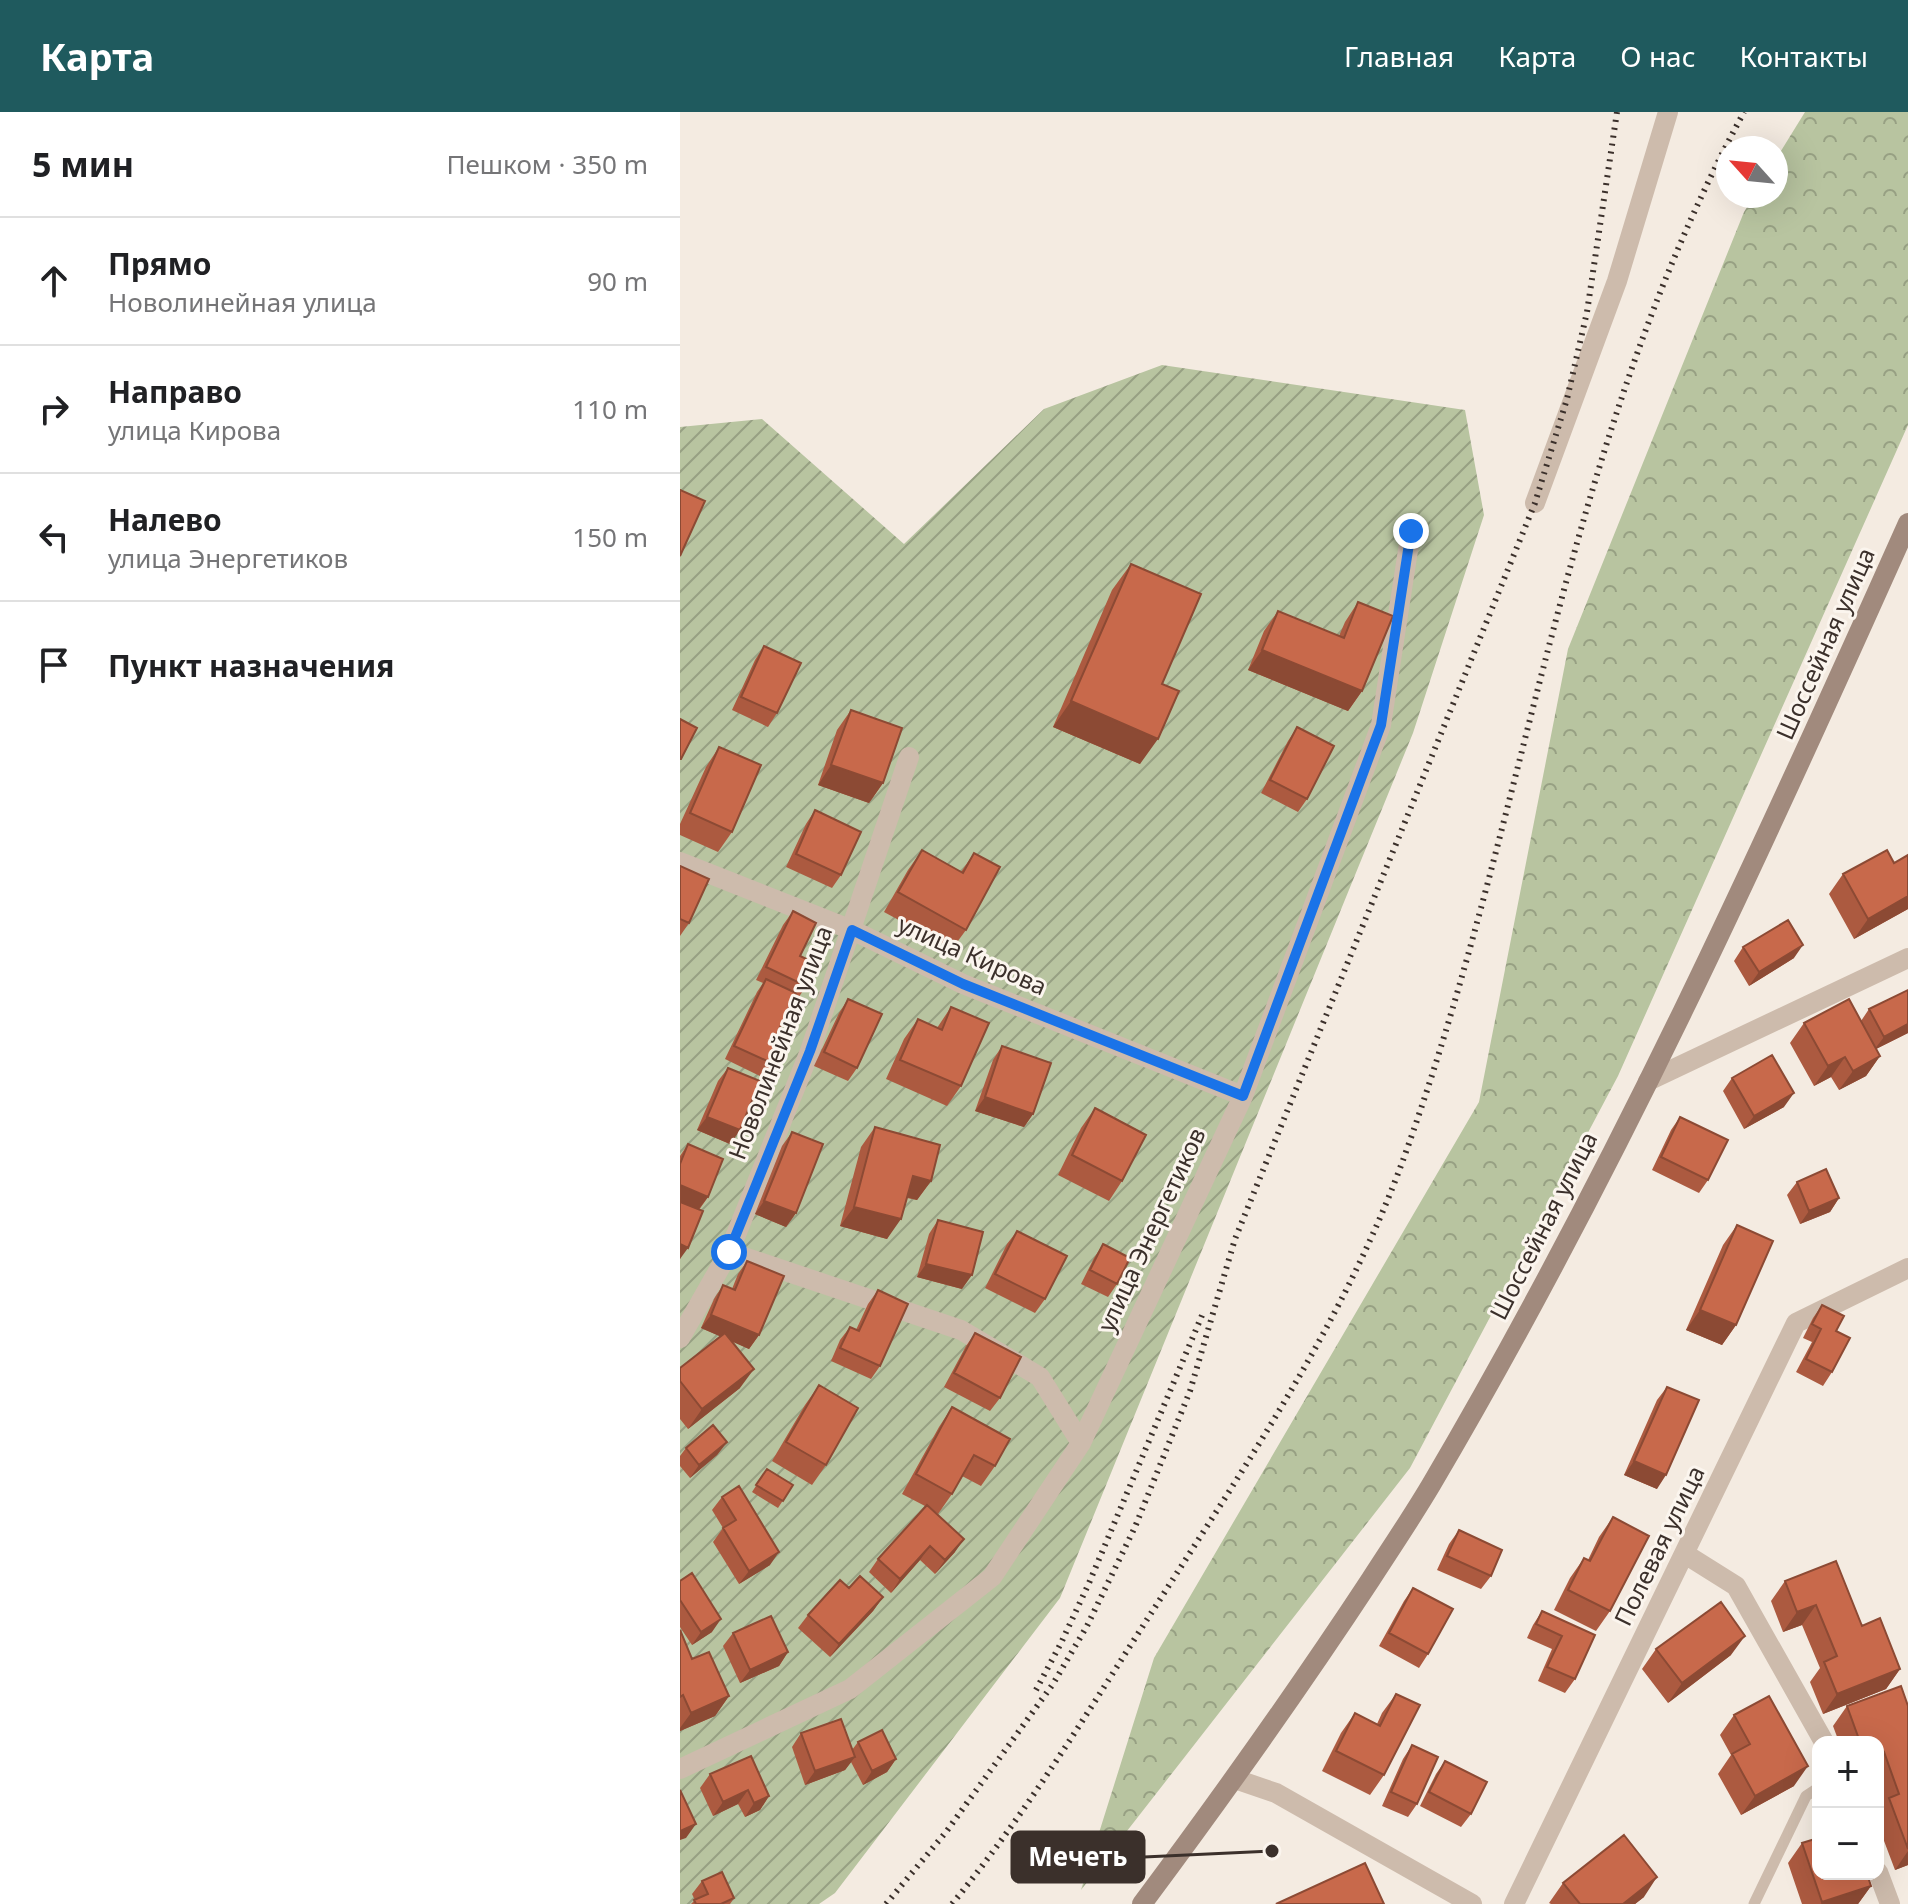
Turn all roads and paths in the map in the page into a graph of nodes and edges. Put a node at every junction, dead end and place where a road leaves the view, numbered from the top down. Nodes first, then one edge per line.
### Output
1 (1668, 112) edge
2 (1535, 503) dead end
3 (1908, 523) edge
4 (1411, 531) dead end
5 (909, 757) dead end
6 (680, 862) edge
7 (852, 930) junction
8 (1908, 958) edge
9 (1648, 1081) junction
10 (1243, 1096) junction
11 (729, 1252) junction
12 (1908, 1268) edge
13 (680, 1338) edge
14 (1081, 1443) junction
15 (1685, 1554) junction
16 (1821, 1736) edge
17 (680, 1769) edge
18 (1235, 1779) junction
19 (1812, 1792) edge
20 (1881, 1880) edge
21 (1142, 1904) edge
22 (1472, 1904) edge
23 (1514, 1904) edge
24 (1754, 1904) edge
25 (1890, 1904) edge

1 - 2 street
3 - 9 main road, Шоссейная улица
4 - 10 street, улица Энергетиков
5 - 7 street, Новолинейная улица
6 - 7 street, улица Кирова
7 - 10 street, улица Кирова
7 - 11 street, Новолинейная улица
8 - 9 street
9 - 18 main road, Шоссейная улица
10 - 14 street, улица Энергетиков
11 - 13 street, Новолинейная улица
11 - 14 street
12 - 15 street, Полевая улица
14 - 17 street, улица Энергетиков
15 - 16 street
15 - 23 street, Полевая улица
18 - 21 main road, Шоссейная улица
18 - 22 street
19 - 24 lane
20 - 25 street

